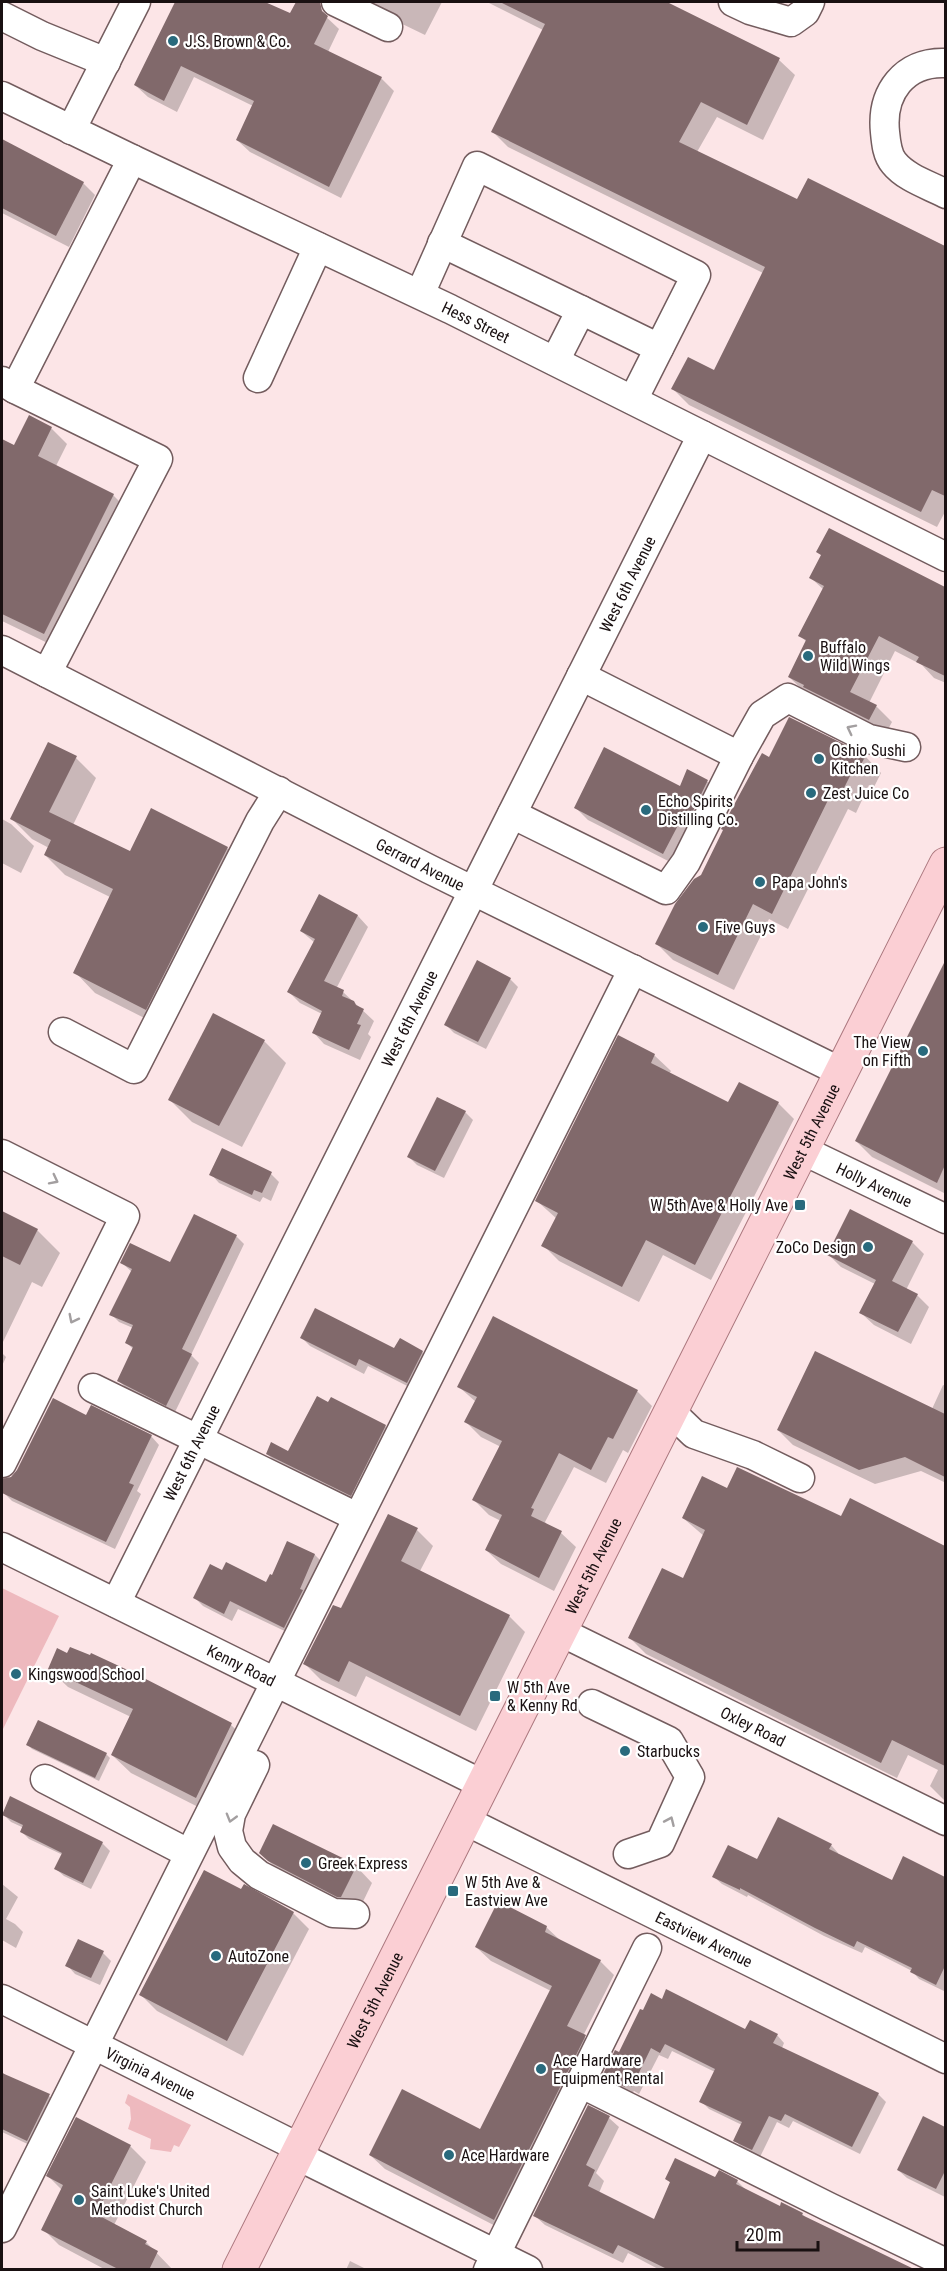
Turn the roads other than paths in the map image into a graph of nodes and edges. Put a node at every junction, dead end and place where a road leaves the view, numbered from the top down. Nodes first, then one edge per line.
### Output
1 (136, 2) edge
2 (336, 2) edge
3 (733, 2) edge
4 (810, 2) edge
5 (2, 16) edge
6 (388, 27) dead end
7 (106, 62) junction
8 (945, 63) edge
9 (2, 96) edge
10 (71, 130) junction
11 (132, 159) junction
12 (945, 194) edge
13 (442, 243) junction
14 (318, 246) junction
15 (420, 294) junction
16 (581, 310) junction
17 (659, 348) junction
18 (555, 361) junction
19 (258, 378) dead end
20 (8, 385) edge
21 (633, 400) junction
22 (702, 435) junction
23 (945, 557) edge
24 (2, 650) edge
25 (47, 673) junction
26 (581, 676) junction
27 (906, 747) dead end
28 (739, 756) junction
29 (279, 791) junction
30 (512, 814) junction
31 (945, 864) edge
32 (473, 891) junction
33 (633, 969) junction
34 (63, 1032) dead end
35 (841, 1072) junction
36 (802, 1150) junction
37 (2, 1154) edge
38 (945, 1219) edge
39 (93, 1388) dead end
40 (671, 1412) junction
41 (198, 1439) junction
42 (2, 1463) edge
43 (800, 1478) dead end
44 (357, 1517) junction
45 (2, 1547) edge
46 (116, 1603) junction
47 (561, 1632) junction
48 (274, 1682) junction
49 (592, 1704) dead end
50 (255, 1765) dead end
51 (45, 1779) dead end
52 (482, 1784) junction
53 (464, 1820) junction
54 (945, 1821) edge
55 (188, 1853) junction
56 (628, 1854) dead end
57 (355, 1914) dead end
58 (647, 1948) dead end
59 (2, 1999) edge
60 (92, 2044) junction
61 (945, 2059) edge
62 (580, 2083) junction
63 (298, 2152) junction
64 (2, 2228) edge
65 (492, 2262) edge
66 (945, 2263) edge
67 (239, 2270) edge
68 (528, 2270) edge

1 - 7 street
2 - 6 street
3 - 4 street
5 - 7 street
7 - 10 street
8 - 12 street
9 - 10 street, Hess Street
10 - 11 street, Hess Street
11 - 14 street, Hess Street
11 - 20 street
13 - 15 street
13 - 16 street
13 - 17 street
14 - 15 street, Hess Street
14 - 19 street
15 - 18 street, Hess Street
16 - 17 street
16 - 18 street
17 - 21 street
18 - 21 street, Hess Street
20 - 25 street
21 - 22 street, Hess Street
22 - 23 street, Hess Street
22 - 26 street, West 6th Avenue
24 - 25 street, Gerrard Avenue
25 - 29 street, Gerrard Avenue
26 - 28 street
26 - 30 street, West 6th Avenue
27 -> 28 street
28 - 30 street
29 - 32 street, Gerrard Avenue
29 - 34 street
30 - 32 street, West 6th Avenue
31 - 35 main road, West 5th Avenue
32 - 33 street, Gerrard Avenue
32 - 41 street, West 6th Avenue
33 - 35 street, Gerrard Avenue
33 - 44 street
35 - 36 main road, West 5th Avenue
36 - 38 street, Holly Avenue
36 - 40 main road, West 5th Avenue
37 -> 42 street
39 - 41 street
40 - 43 street
40 - 47 main road, West 5th Avenue
41 - 44 street
41 - 46 street, West 6th Avenue
44 - 48 street
45 - 46 street, Kenny Road
46 - 48 street, Kenny Road
47 - 52 main road, West 5th Avenue
47 - 54 street, Oxley Road
48 - 52 street, Kenny Road
48 - 55 street
56 -> 49 street
50 -> 57 street
51 - 55 street
52 - 53 main road, West 5th Avenue
53 - 61 street, Eastview Avenue
53 - 63 main road, West 5th Avenue
55 - 60 street
58 - 62 street
59 - 60 street, Virginia Avenue
60 - 63 street, Virginia Avenue
60 - 64 street
62 - 65 street
62 - 66 street
63 - 65 street, Virginia Avenue
63 - 67 main road, West 5th Avenue
65 - 68 street, Virginia Avenue

